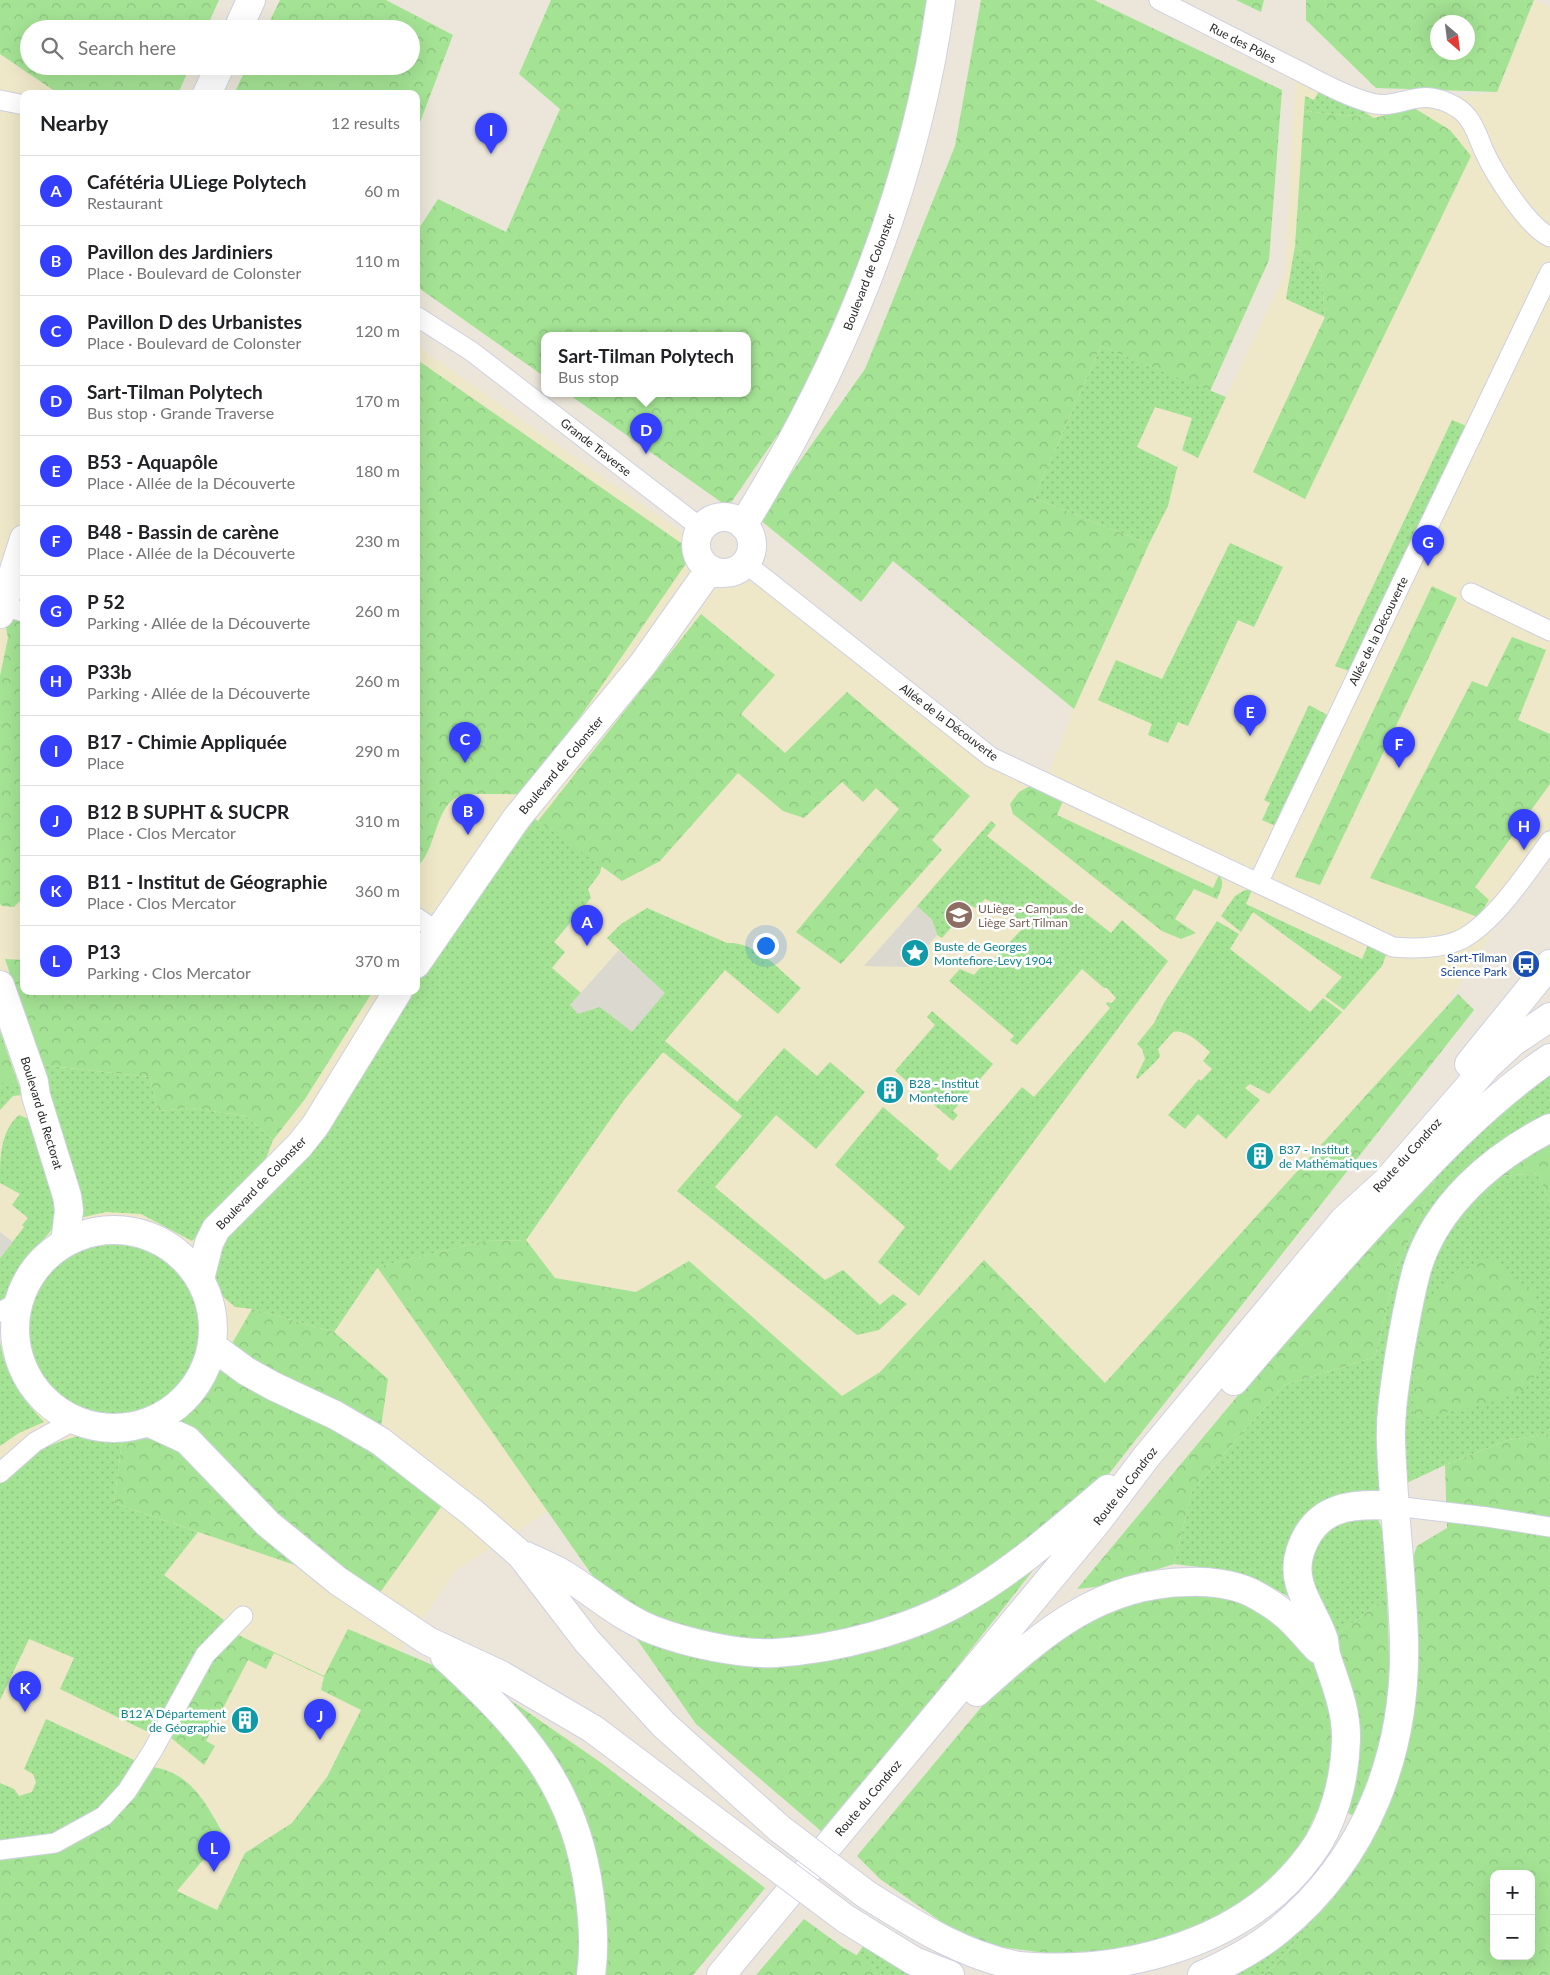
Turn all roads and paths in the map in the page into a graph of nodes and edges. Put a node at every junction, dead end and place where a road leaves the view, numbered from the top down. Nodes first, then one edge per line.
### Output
1 (251, 0) edge
2 (941, 0) edge
3 (1159, 0) edge
4 (242, 20) edge
5 (216, 75) edge
6 (209, 90) edge
7 (0, 100) edge
8 (20, 104) edge
9 (1550, 237) edge
10 (1550, 272) edge
11 (420, 319) edge
12 (743, 525) junction
13 (701, 528) junction
14 (20, 558) edge
15 (745, 563) junction
16 (710, 569) junction
17 (1471, 593) dead end
18 (9, 611) edge
19 (1550, 631) edge
20 (1550, 841) edge
21 (1258, 883) junction
22 (427, 924) edge
23 (420, 949) edge
24 (1550, 964) edge
25 (0, 985) edge
26 (396, 995) edge
27 (1550, 1017) edge
28 (1550, 1058) edge
29 (1550, 1128) edge
30 (1344, 1220) junction
31 (65, 1243) junction
32 (200, 1279) junction
33 (9, 1307) edge
34 (212, 1346) junction
35 (75, 1420) junction
36 (148, 1422) junction
37 (1147, 1456) junction
38 (0, 1473) edge
39 (1395, 1506) junction
40 (1550, 1527) edge
41 (521, 1554) junction
42 (242, 1616) dead end
43 (428, 1640) junction
44 (1327, 1657) junction
45 (977, 1692) junction
46 (0, 1850) edge
47 (591, 1975) edge
48 (721, 1975) edge
49 (742, 1975) edge
50 (950, 1975) edge
51 (1202, 1975) edge

1 - 4 main road
2 - 12 main road, Boulevard de Colonster
3 - 9 street, Rue des Pôles
5 - 6 main road
7 - 8 street
10 - 21 street, Allée de la Découverte
11 - 13 street, Grande Traverse
12 - 13 main road
12 - 15 main road
13 - 16 main road
14 - 18 main road
15 - 16 main road
15 - 21 street, Allée de la Découverte
16 - 22 main road, Boulevard de Colonster
17 - 19 street
20 - 21 street, Allée de la Découverte
22 - 23 main road, Boulevard de Colonster
24 - 30 main road
25 - 31 main road, Boulevard du Rectorat
26 - 32 main road, Boulevard de Colonster
27 - 30 main road, Route du Condroz
28 - 45 main road, Route du Condroz
29 - 39 main road
30 - 37 main road, Route du Condroz
31 - 32 main road
31 - 33 main road
32 - 34 main road
33 - 35 main road
34 - 36 main road
34 - 41 main road
35 - 36 main road
35 - 38 street
36 - 43 main road
37 - 41 main road
37 - 48 main road, Route du Condroz
39 - 40 street
39 - 44 main road
39 - 51 main road
41 - 44 main road, bridge
42 - 46 street
43 - 47 main road
43 - 50 main road, bridge
44 - 45 main road
45 - 49 main road, Route du Condroz

